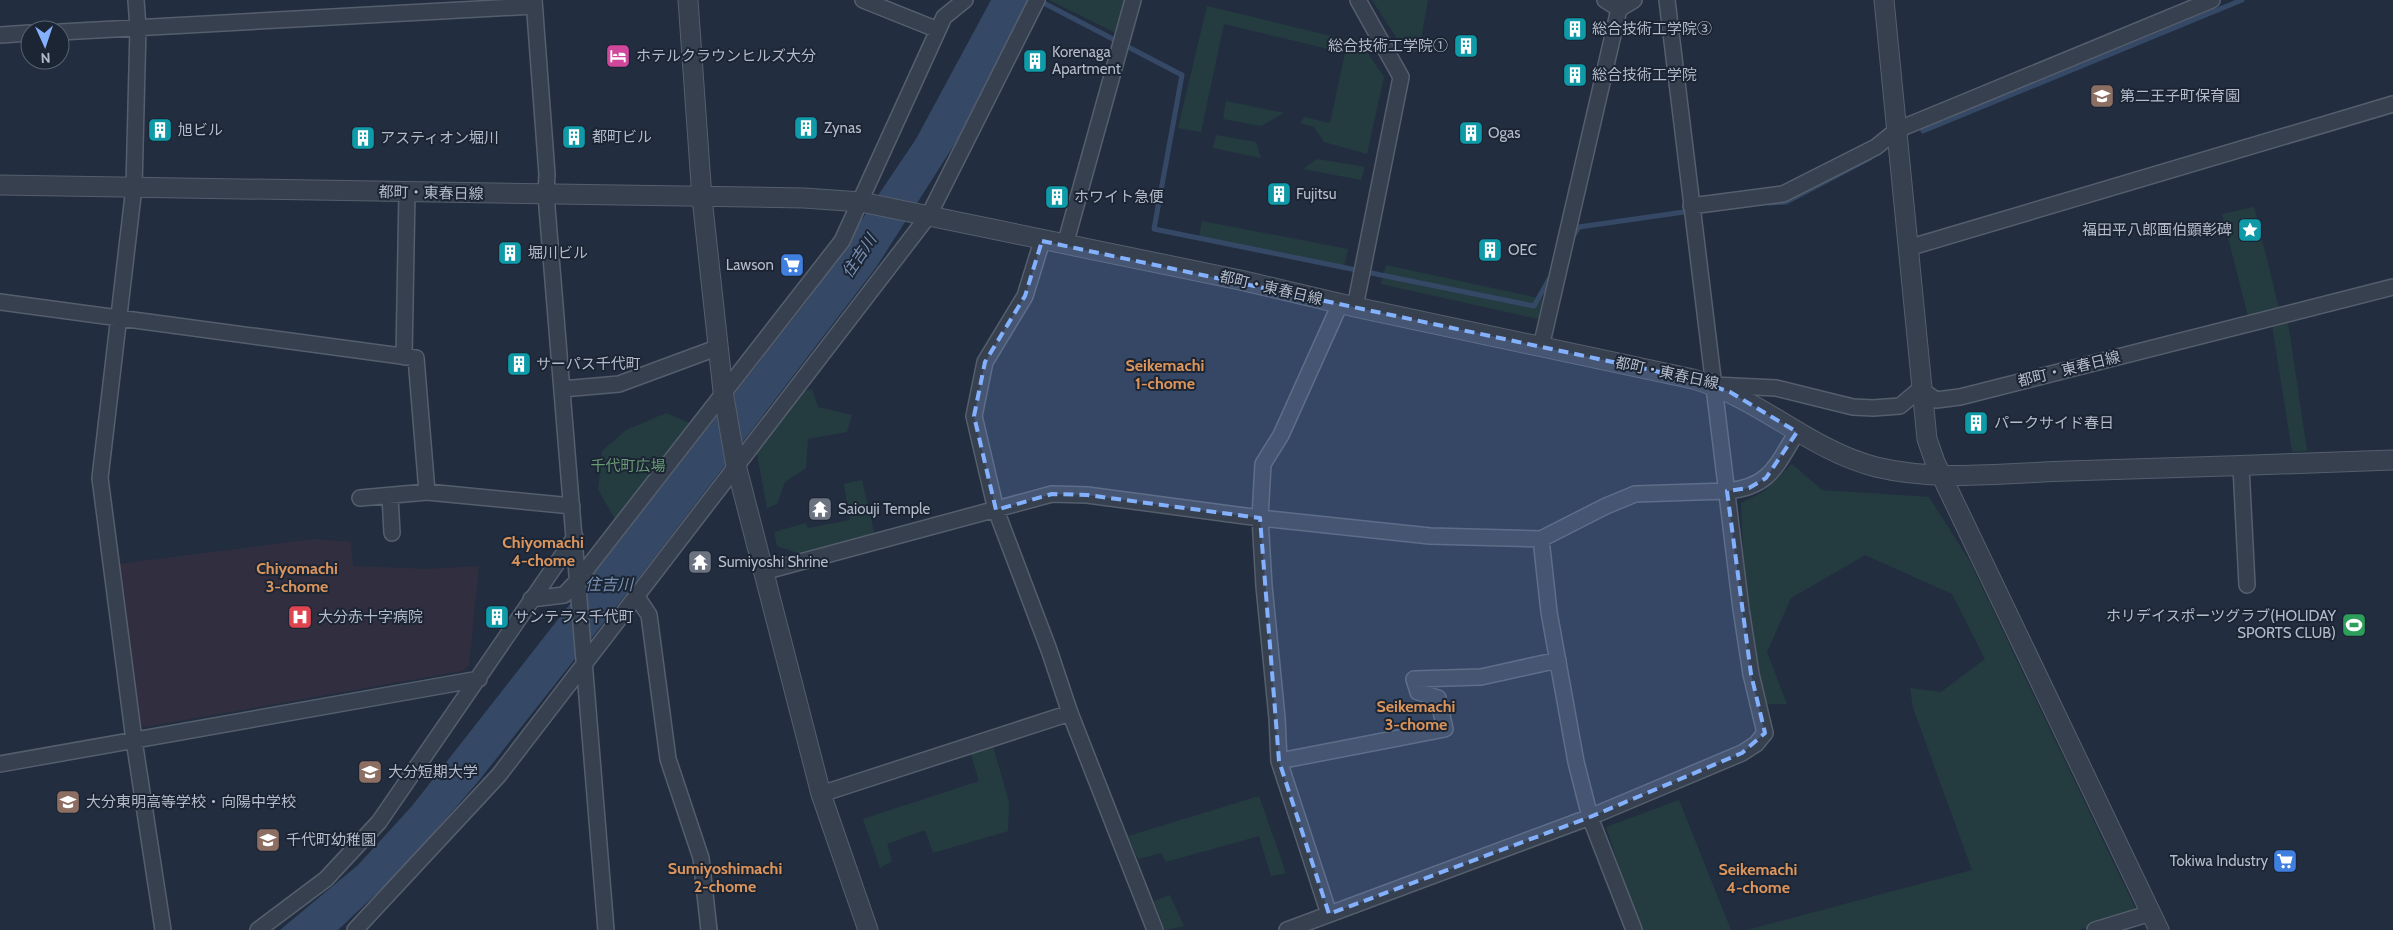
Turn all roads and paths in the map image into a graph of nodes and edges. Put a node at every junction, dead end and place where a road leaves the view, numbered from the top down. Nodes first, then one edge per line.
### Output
1 (136, 0) edge
2 (688, 0) edge
3 (863, 0) edge
4 (964, 0) edge
5 (1133, 0) edge
6 (1358, 0) edge
7 (1605, 0) edge
8 (1634, 0) edge
9 (1667, 0) edge
10 (1884, 0) edge
11 (2212, 0) edge
12 (1035, 2) edge
13 (534, 3) edge
14 (1619, 9) junction
15 (138, 28) junction
16 (938, 30) junction
17 (70, 31) edge
18 (20, 34) edge
19 (0, 35) edge
20 (2393, 104) edge
21 (1897, 130) junction
22 (0, 185) edge
23 (134, 187) junction
24 (407, 192) junction
25 (546, 195) junction
26 (702, 198) junction
27 (862, 202) junction
28 (1691, 206) junction
29 (929, 215) junction
30 (1042, 241) junction
31 (1065, 245) junction
32 (1908, 248) junction
33 (2393, 287) edge
34 (0, 302) edge
35 (1348, 305) junction
36 (120, 318) junction
37 (720, 347) junction
38 (1541, 347) junction
39 (404, 357) junction
40 (1712, 384) junction
41 (562, 389) junction
42 (1920, 389) junction
43 (724, 394) junction
44 (1797, 432) junction
45 (2393, 460) edge
46 (736, 464) junction
47 (2241, 466) junction
48 (1941, 475) junction
49 (1727, 491) junction
50 (427, 492) junction
51 (390, 496) junction
52 (360, 498) dead end
53 (572, 506) junction
54 (996, 510) junction
55 (1260, 518) junction
56 (392, 533) dead end
57 (575, 537) junction
58 (1541, 539) junction
59 (763, 572) junction
60 (578, 583) junction
61 (2247, 585) dead end
62 (637, 597) junction
63 (531, 599) junction
64 (584, 659) junction
65 (1558, 660) junction
66 (479, 679) junction
67 (1070, 712) junction
68 (134, 740) junction
69 (1279, 761) junction
70 (0, 764) edge
71 (821, 794) junction
72 (1590, 817) junction
73 (1329, 914) junction
74 (2155, 922) edge
75 (163, 930) edge
76 (258, 930) edge
77 (354, 930) edge
78 (606, 930) edge
79 (709, 930) edge
80 (868, 930) edge
81 (1155, 930) edge
82 (1287, 930) edge
83 (1634, 930) edge
84 (2095, 930) edge

1 - 15 street
2 - 26 street
3 - 16 street
4 - 16 street
5 - 31 street
6 - 35 street
7 - 14 street
8 - 14 street
9 - 28 street
10 - 21 street
11 - 21 street
12 - 29 street
13 - 15 street
13 - 25 street
14 - 38 street
15 - 17 street
15 - 23 street
16 - 27 street
18 - 19 street
20 - 32 street
21 - 28 street
21 - 32 street
22 - 23 street, 都町・東春日線
23 - 24 street, 都町・東春日線
23 - 36 street
24 - 25 street, 都町・東春日線
24 - 39 street
25 - 26 street, 都町・東春日線
25 - 41 street
26 - 27 street, 都町・東春日線
26 - 37 street
27 - 29 street, 都町・東春日線
27 - 43 street
28 - 40 street
29 - 30 street, 都町・東春日線
29 - 46 street
30 - 31 street, 都町・東春日線
30 - 54 street
31 - 35 street, 都町・東春日線
32 - 42 street
33 - 42 street, 都町・東春日線
34 - 36 street
35 - 38 street, 都町・東春日線
35 - 55 street
36 - 39 street
36 - 68 street
37 - 41 street
37 - 43 street
38 - 40 street, 都町・東春日線
39 - 50 street
40 - 42 street, 都町・東春日線
40 - 44 street
40 - 49 street
41 - 53 street
42 - 48 street
43 - 46 street
43 - 60 street
44 - 48 street
44 - 49 street
45 - 47 street
46 - 59 street
46 - 62 street
47 - 48 street
47 - 61 street
48 - 74 street
49 - 58 street
49 - 72 street
50 - 51 street
50 - 53 street
51 - 52 street
51 - 56 street
53 - 57 street
54 - 55 street
54 - 59 street
54 - 67 street
55 - 58 street
55 - 69 street
57 - 60 street
57 - 63 street
58 - 65 street
59 - 71 street
60 - 63 street
60 - 64 street
62 - 64 street
62 - 79 street
63 - 66 street
64 - 77 street
64 - 78 street
65 - 69 street
65 - 72 street
66 - 68 street
66 - 76 street
67 - 71 street
67 - 81 street
68 - 70 street
68 - 75 street
69 - 73 street
71 - 80 street
72 - 73 street
72 - 83 street
73 - 82 street
74 - 84 street

